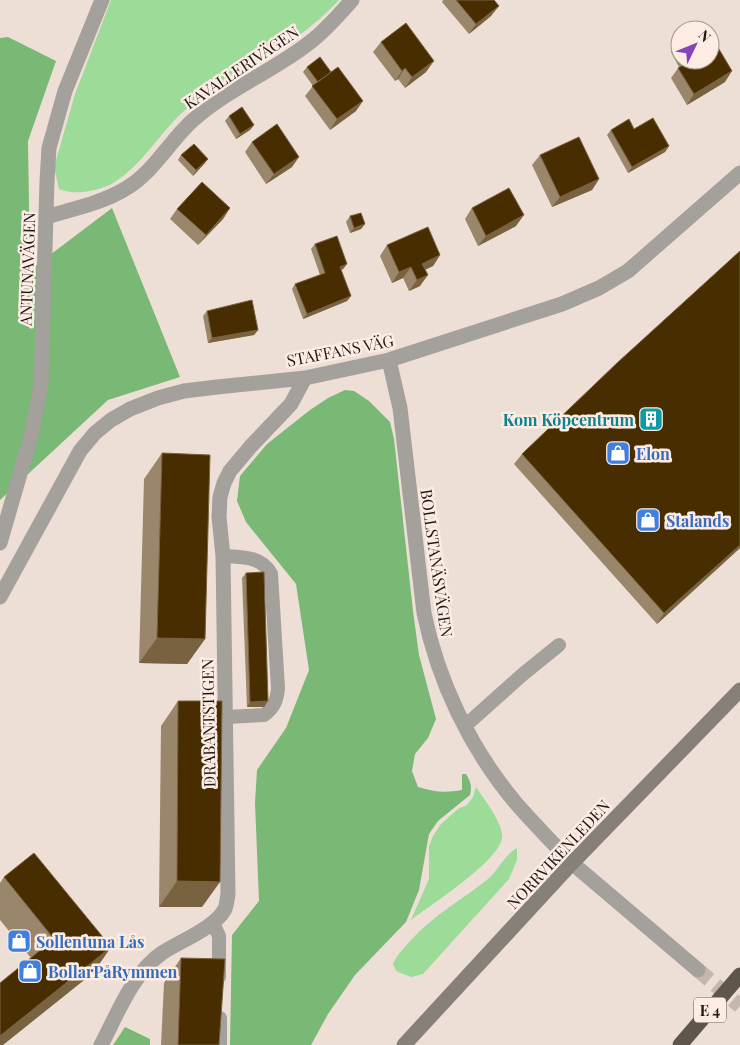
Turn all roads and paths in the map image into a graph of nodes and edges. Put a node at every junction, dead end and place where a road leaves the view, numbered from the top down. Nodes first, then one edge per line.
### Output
1 (102, 0) edge
2 (352, 0) edge
3 (740, 173) edge
4 (46, 217) junction
5 (389, 360) junction
6 (305, 378) junction
7 (1, 536) edge
8 (223, 556) junction
9 (0, 597) edge
10 (559, 645) dead end
11 (739, 693) edge
12 (226, 716) junction
13 (465, 726) junction
14 (572, 863) junction
15 (213, 923) junction
16 (698, 970) tunnel mouth
17 (740, 975) edge
18 (101, 1045) edge
19 (220, 1045) edge
20 (404, 1045) edge
21 (680, 1045) edge

1 - 4 street, ANTUNAVÄGEN
2 - 4 street, KAVALLERIVÄGEN
3 - 5 street, STAFFANS VÄG
4 - 7 street, ANTUNAVÄGEN
5 - 6 street, STAFFANS VÄG
5 - 13 street, BOLLSTANÄSVÄGEN
6 - 8 street, DRABANTSTIGEN
6 - 9 street, STAFFANS VÄG
8 - 12 street, DRABANTSTIGEN
8 - 12 lane
10 - 13 lane
11 - 14 main road, NORRVIKENLEDEN
12 - 15 street, DRABANTSTIGEN
13 - 14 street, BOLLSTANÄSVÄGEN
14 - 16 street, BOLLSTANÄSVÄGEN
14 - 20 main road, NORRVIKENLEDEN
15 - 18 street, DRABANTSTIGEN
15 - 19 lane
17 - 21 highway, E 4

